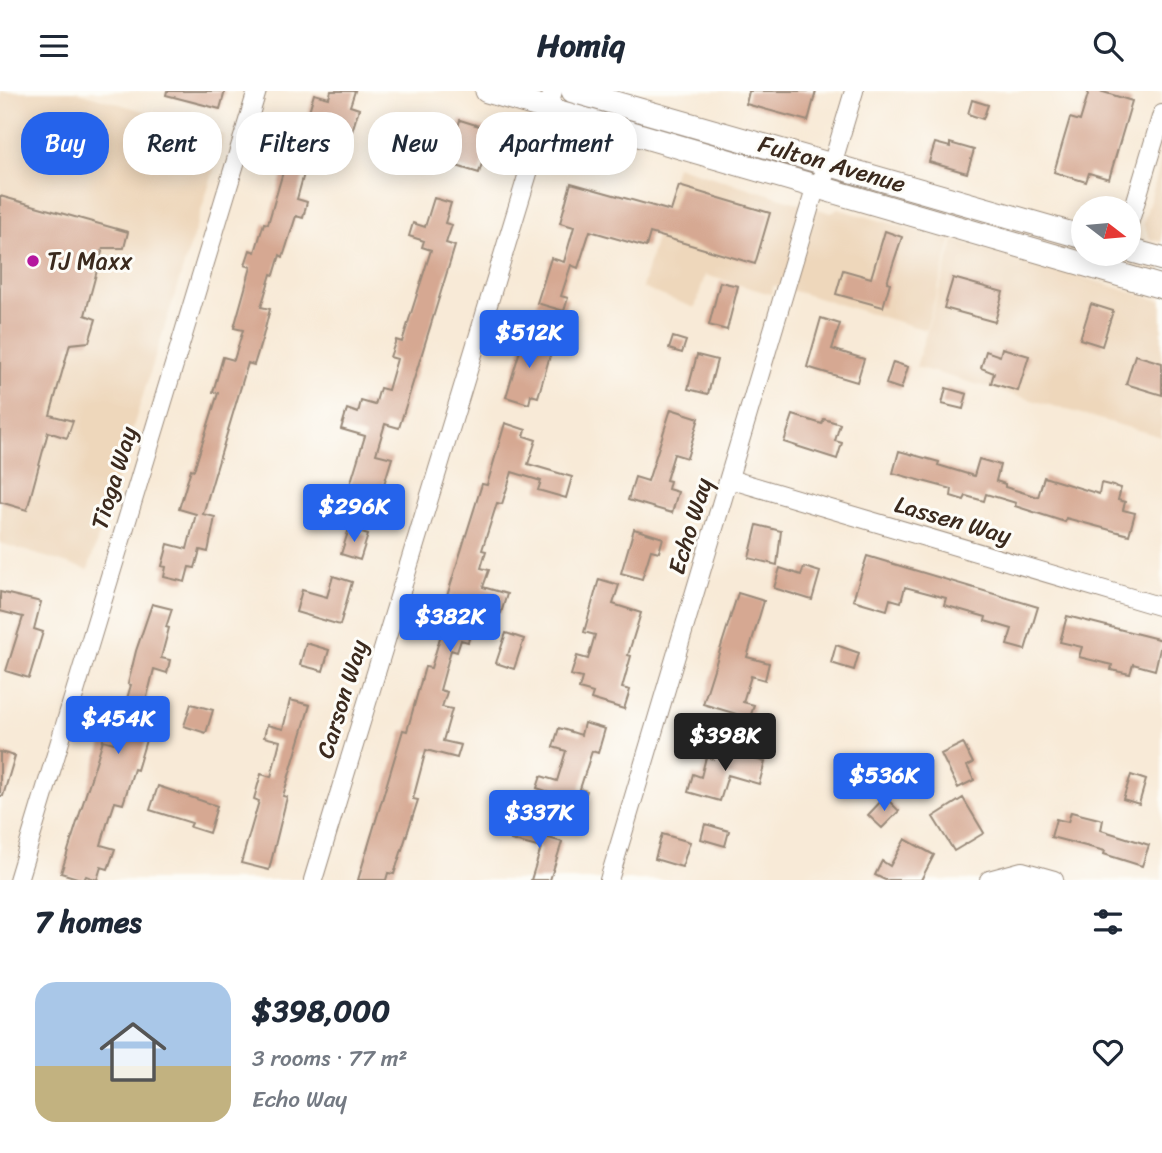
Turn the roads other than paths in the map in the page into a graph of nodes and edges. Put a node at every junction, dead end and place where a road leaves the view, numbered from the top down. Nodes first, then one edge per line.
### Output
1 (257, 91) edge
2 (487, 91) edge
3 (573, 91) edge
4 (854, 91) edge
5 (550, 100) edge
6 (1162, 114) edge
7 (832, 165) junction
8 (816, 186) junction
9 (1137, 196) edge
10 (1071, 234) edge
11 (1071, 252) edge
12 (1141, 253) edge
13 (1162, 259) edge
14 (1121, 266) edge
15 (1162, 287) edge
16 (730, 479) junction
17 (1162, 607) edge
18 (18, 880) edge
19 (313, 880) edge
20 (609, 880) edge
21 (989, 880) edge
22 (1054, 880) edge

1 - 18 street, Tioga Way
2 - 5 main road, Fulton Avenue
3 - 7 main road, Fulton Avenue
4 - 7 street
5 - 8 main road, Fulton Avenue
5 - 19 street, Carson Way
6 - 9 street
7 - 8 street
7 - 10 main road, Fulton Avenue
8 - 11 main road, Fulton Avenue
8 - 16 street, Echo Way
12 - 13 main road
14 - 15 main road, Fulton Avenue
16 - 17 street, Lassen Way
16 - 20 street, Echo Way
21 - 22 street

